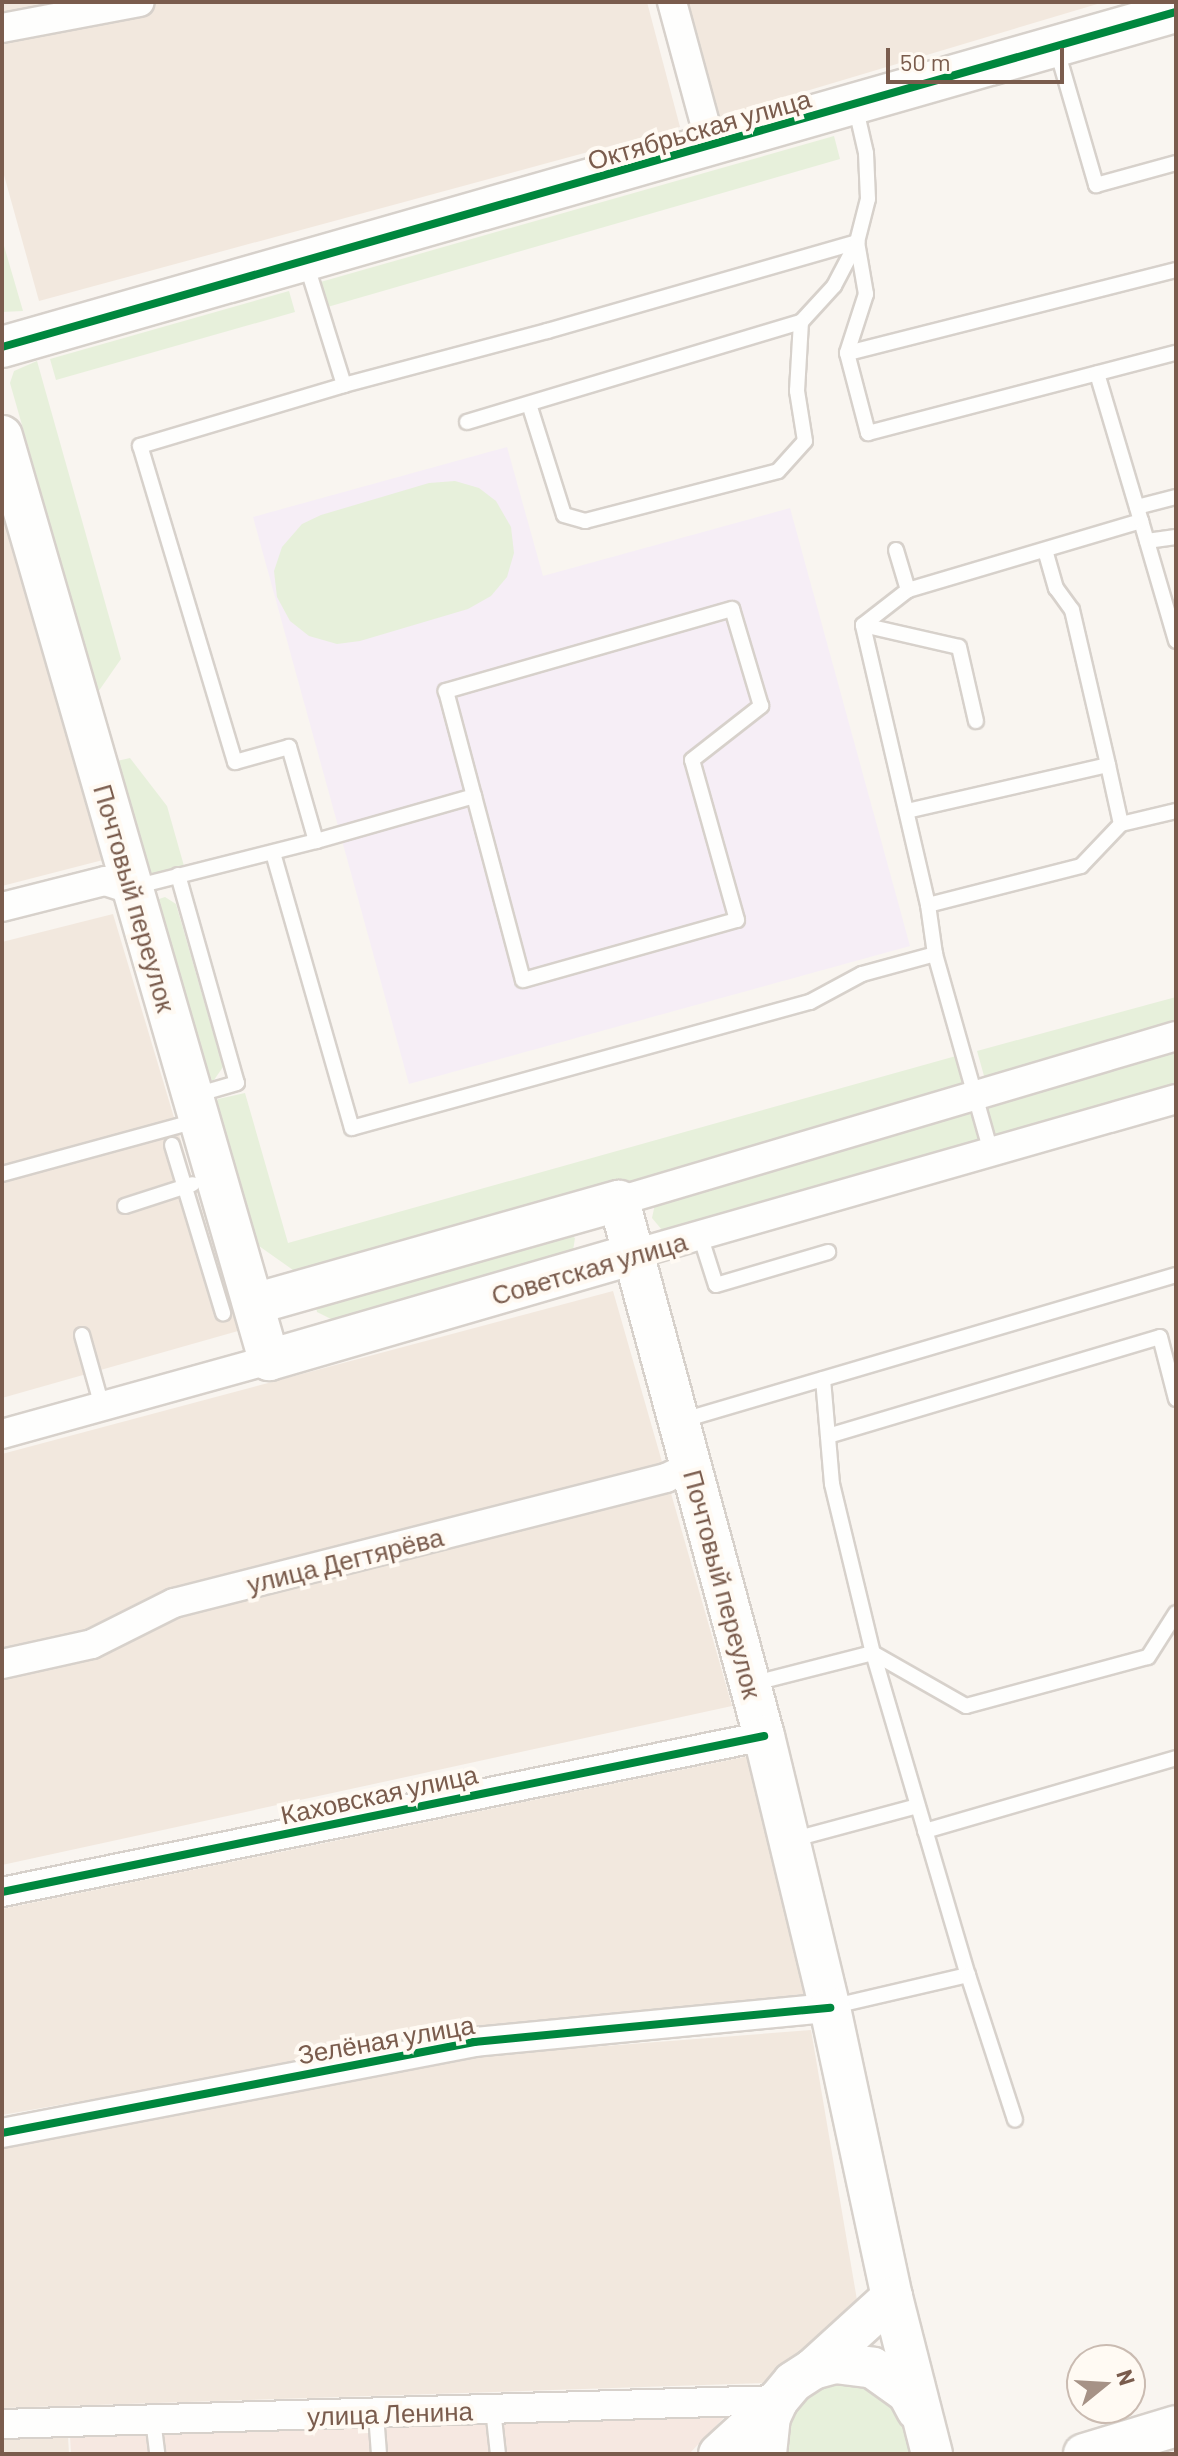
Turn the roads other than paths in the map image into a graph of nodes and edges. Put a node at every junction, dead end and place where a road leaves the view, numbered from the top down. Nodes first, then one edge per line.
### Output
1 (140, 2) edge
2 (672, 2) edge
3 (1176, 12) edge
4 (2, 28) edge
5 (1056, 47) junction
6 (854, 105) junction
7 (711, 146) junction
8 (1176, 163) edge
9 (857, 242) junction
10 (306, 263) junction
11 (1176, 270) edge
12 (801, 322) junction
13 (2, 347) edge
14 (847, 353) junction
15 (1176, 353) edge
16 (1097, 373) junction
17 (344, 385) junction
18 (529, 404) junction
19 (467, 422) dead end
20 (2, 436) edge
21 (1176, 497) edge
22 (1139, 514) junction
23 (1176, 537) edge
24 (1147, 541) junction
25 (896, 550) dead end
26 (1045, 550) junction
27 (908, 590) junction
28 (863, 625) junction
29 (1176, 641) edge
30 (976, 721) dead end
31 (1108, 765) junction
32 (474, 796) junction
33 (907, 811) junction
34 (1176, 811) edge
35 (1121, 824) junction
36 (316, 841) junction
37 (273, 853) junction
38 (178, 875) junction
39 (130, 889) junction
40 (928, 905) junction
41 (2, 907) edge
42 (935, 954) junction
43 (1176, 1036) edge
44 (975, 1094) junction
45 (1176, 1099) edge
46 (188, 1120) junction
47 (991, 1152) junction
48 (2, 1174) edge
49 (201, 1181) junction
50 (619, 1201) junction
51 (125, 1206) dead end
52 (700, 1235) junction
53 (828, 1252) dead end
54 (634, 1254) junction
55 (1176, 1275) edge
56 (238, 1308) junction
57 (82, 1335) dead end
58 (269, 1360) junction
59 (823, 1379) junction
60 (1176, 1399) edge
61 (102, 1406) junction
62 (679, 1421) junction
63 (2, 1434) edge
64 (828, 1436) junction
65 (691, 1466) junction
66 (1176, 1613) edge
67 (873, 1653) junction
68 (2, 1664) edge
69 (751, 1684) junction
70 (764, 1736) junction
71 (1176, 1758) edge
72 (918, 1806) junction
73 (925, 1831) junction
74 (790, 1841) junction
75 (2, 1892) edge
76 (968, 1975) junction
77 (830, 2008) junction
78 (1015, 2120) dead end
79 (2, 2133) edge
80 (892, 2297) junction
81 (813, 2369) junction
82 (778, 2400) junction
83 (493, 2409) junction
84 (376, 2414) junction
85 (153, 2419) junction
86 (2, 2424) edge
87 (1176, 2426) edge
88 (925, 2442) edge
89 (157, 2454) edge
90 (379, 2454) edge
91 (498, 2454) edge
92 (719, 2454) edge
93 (766, 2454) edge
94 (1084, 2454) edge

1 - 4 street
2 - 7 street
3 - 5 main road, Октябрьская улица
5 - 6 main road, Октябрьская улица
5 - 8 lane
6 - 7 main road, Октябрьская улица
6 - 9 lane
7 - 10 main road, Октябрьская улица
9 - 12 lane
9 - 14 lane
9 - 17 lane
10 - 13 main road, Октябрьская улица
10 - 17 lane
11 - 14 lane
12 - 18 lane
12 - 18 lane
14 - 16 lane
15 - 16 lane
16 - 22 lane
17 - 36 lane
18 - 19 lane
20 - 39 main road, Почтовый переулок
21 - 22 lane
22 - 24 lane
22 - 26 lane
23 - 24 lane
24 - 29 lane
25 - 27 lane
26 - 27 lane
26 - 31 lane
27 - 28 lane
28 - 30 lane
28 - 33 lane
31 - 33 lane
31 - 35 lane
32 - 32 lane
32 - 36 lane
33 - 40 lane
34 - 35 lane
35 - 40 lane
36 - 37 lane
37 - 38 lane
37 - 42 lane
38 - 39 lane
38 - 46 lane
39 - 41 street
39 - 46 main road, Почтовый переулок
40 - 42 lane
42 - 44 lane
43 - 44 street
44 - 47 lane
44 - 50 street
45 - 47 street, Советская улица
46 - 48 lane
46 - 49 main road, Почтовый переулок
47 - 52 street, Советская улица
49 - 51 lane
49 - 56 main road, Почтовый переулок
50 - 54 main road, Почтовый переулок
50 - 56 main road
52 - 53 lane
52 - 54 street, Советская улица
54 - 58 main road, Советская улица
54 - 62 main road, Почтовый переулок
55 - 59 lane
56 - 58 main road, Почтовый переулок
57 - 61 lane
58 - 61 street, Советская улица
59 - 62 lane
59 - 64 lane
60 - 64 lane
61 - 63 street, Советская улица
62 - 65 main road, Почтовый переулок
64 - 67 lane
65 - 68 street, улица Дегтярёва
65 - 69 main road, Почтовый переулок
66 - 67 lane
67 - 69 lane
67 - 72 lane
69 - 70 main road, Почтовый переулок
70 - 74 main road, Почтовый переулок
70 - 75 street, Каховская улица
71 - 73 lane
72 - 73 lane
72 - 74 lane
73 - 76 lane
74 - 77 main road, Почтовый переулок
76 - 77 lane
76 - 78 lane
77 - 79 street, Зелёная улица
77 - 80 main road, Почтовый переулок
80 - 81 main road
80 - 88 main road, Почтовый переулок
81 - 82 main road
81 - 88 main road
82 - 83 street, улица Ленина
82 - 92 main road
82 - 93 main road
83 - 84 street, улица Ленина
83 - 91 lane
84 - 85 street, улица Ленина
84 - 90 lane
85 - 86 street, улица Ленина
85 - 89 lane
87 - 94 main road

